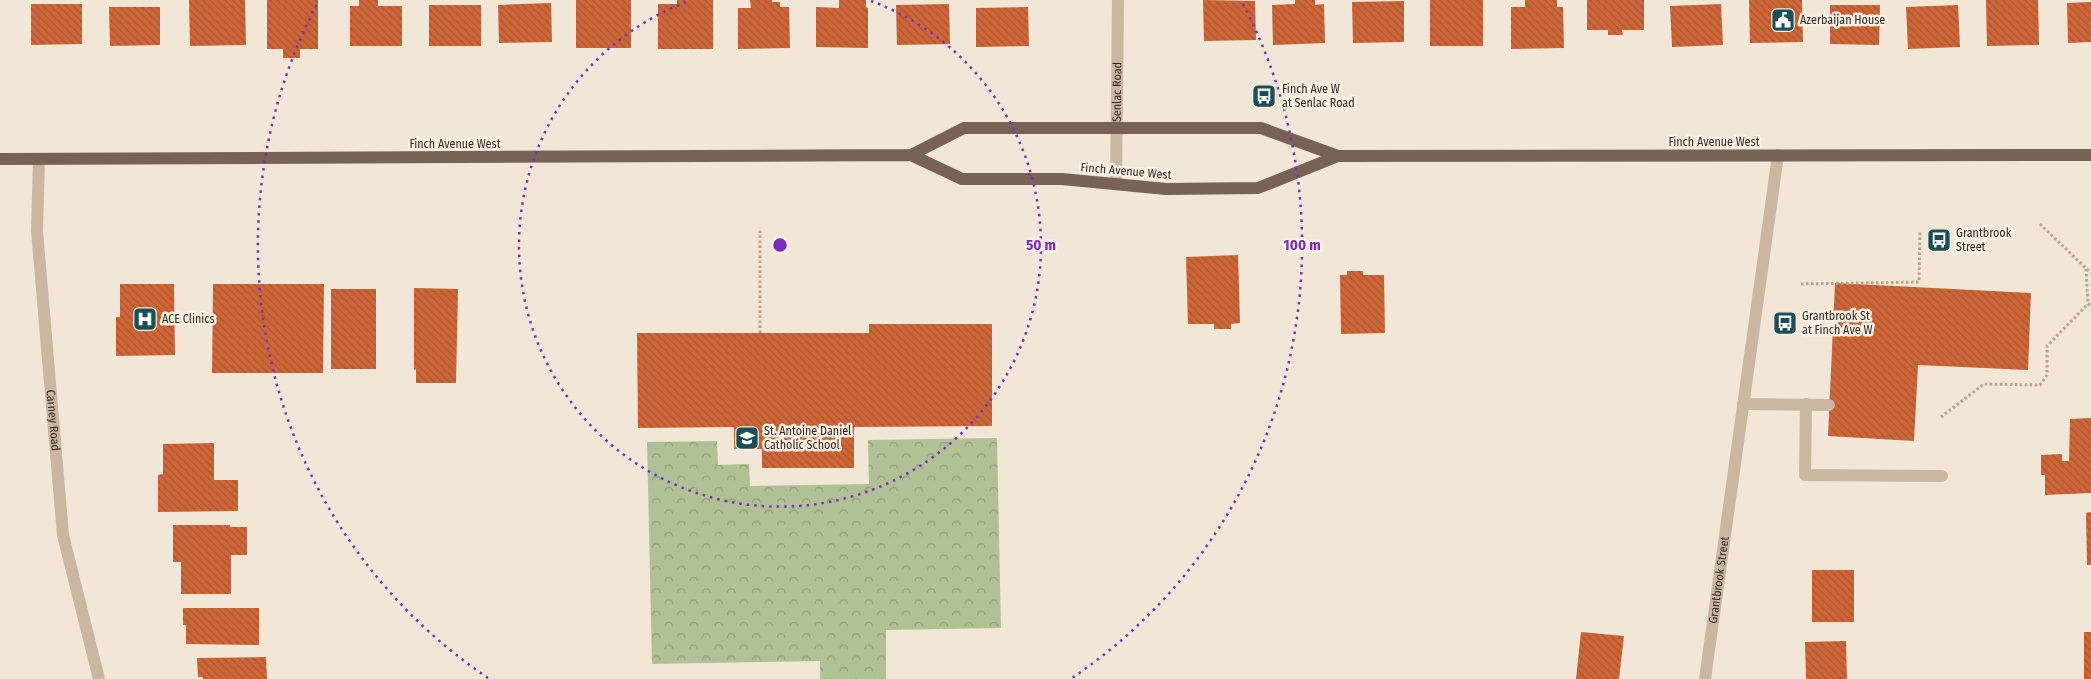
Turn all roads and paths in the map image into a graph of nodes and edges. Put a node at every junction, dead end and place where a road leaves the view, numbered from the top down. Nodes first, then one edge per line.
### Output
1 (1118, 0) edge
2 (1116, 128) junction
3 (911, 155) junction
4 (1778, 155) junction
5 (2091, 155) edge
6 (1338, 156) junction
7 (0, 159) edge
8 (39, 159) junction
9 (1116, 184) junction
10 (2040, 224) dead end
11 (760, 229) dead end
12 (1920, 231) dead end
13 (2086, 268) junction
14 (2091, 273) edge
15 (1801, 284) dead end
16 (2089, 305) edge
17 (760, 333) dead end
18 (1743, 404) junction
19 (1806, 404) junction
20 (1829, 405) dead end
21 (1941, 417) dead end
22 (1942, 476) dead end
23 (99, 679) edge
24 (1705, 679) edge

1 - 2 street, Senlac Road
2 - 3 main road, Finch Avenue West
2 - 6 main road, Finch Avenue West
2 - 9 street, Senlac Road
3 - 8 main road, Finch Avenue West
3 - 9 main road, Finch Avenue West
4 - 5 main road, Finch Avenue West
4 - 6 main road, Finch Avenue West
4 - 18 street, Grantbrook Street
6 - 9 main road, Finch Avenue West
7 - 8 main road, Finch Avenue West
8 - 23 street, Carney Road
10 - 13 path
11 - 17 path
12 - 15 path
13 - 14 path
13 - 16 path
16 - 21 path
18 - 19 street
18 - 24 street, Grantbrook Street
19 - 20 street
19 - 22 street

